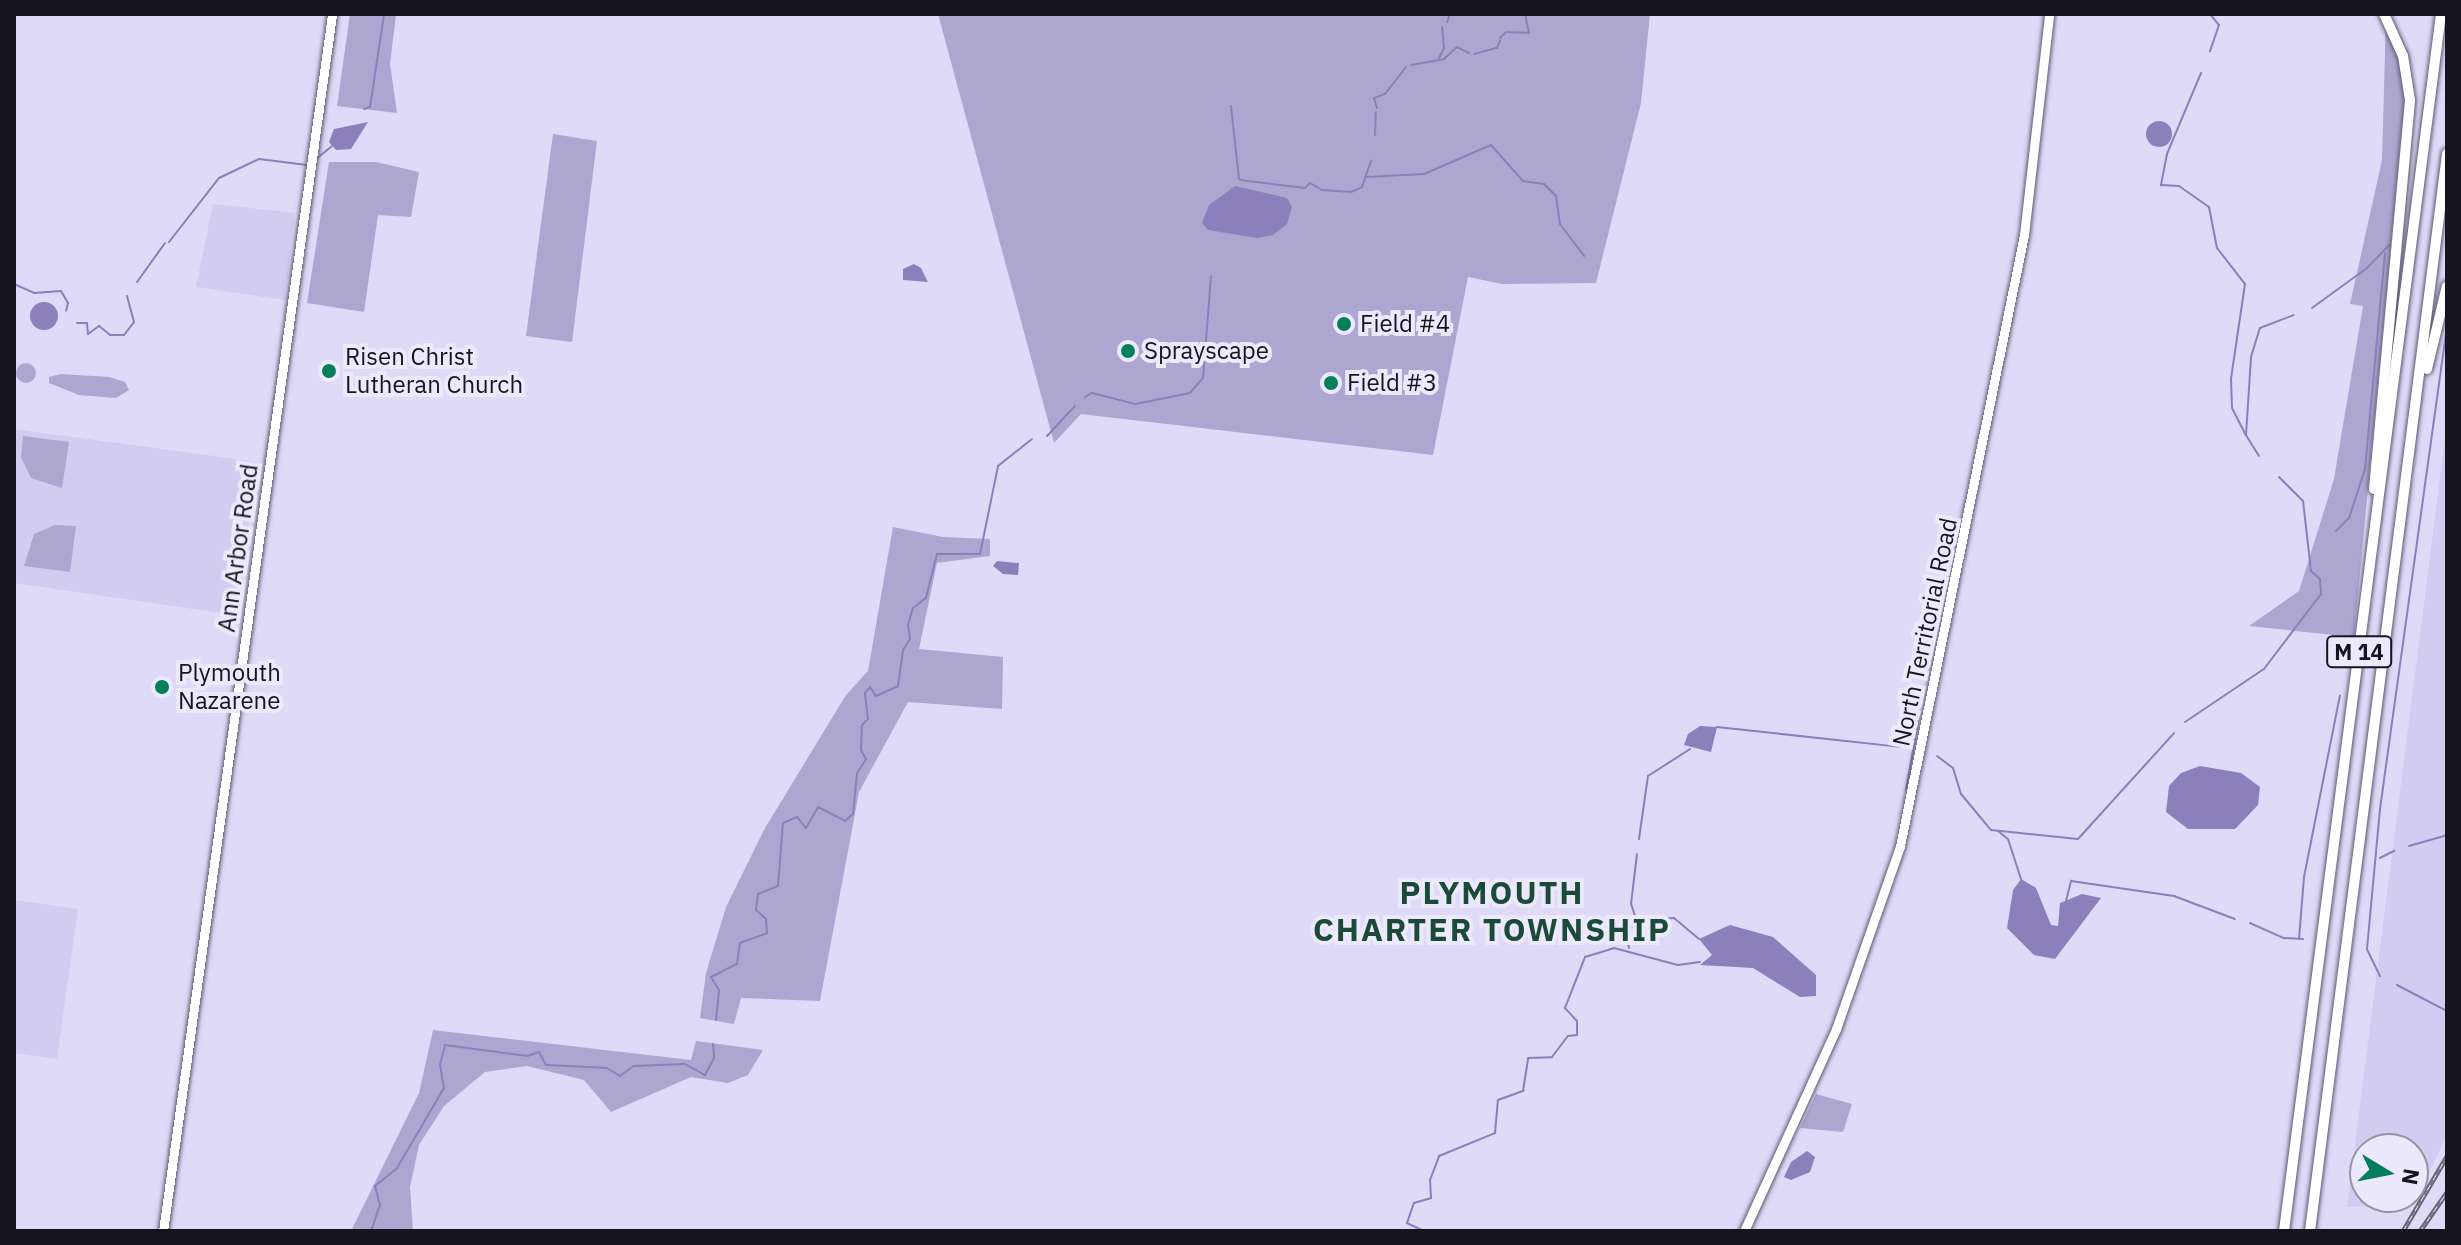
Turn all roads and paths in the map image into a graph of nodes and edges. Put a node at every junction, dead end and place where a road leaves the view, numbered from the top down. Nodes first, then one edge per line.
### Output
1 (332, 14) edge
2 (2049, 14) edge
3 (2384, 14) edge
4 (2441, 14) edge
5 (2447, 154) edge
6 (2447, 286) edge
7 (2413, 438) junction
8 (2374, 543) junction
9 (163, 1231) edge
10 (1744, 1231) edge
11 (2284, 1231) edge
12 (2310, 1231) edge

1 - 9 main road, Ann Arbor Road
2 - 10 main road, North Territorial Road
3 - 8 highway
4 - 8 highway, M 14
5 - 7 highway, M 14
6 - 7 highway
7 - 12 highway, M 14
8 - 11 highway, M 14

